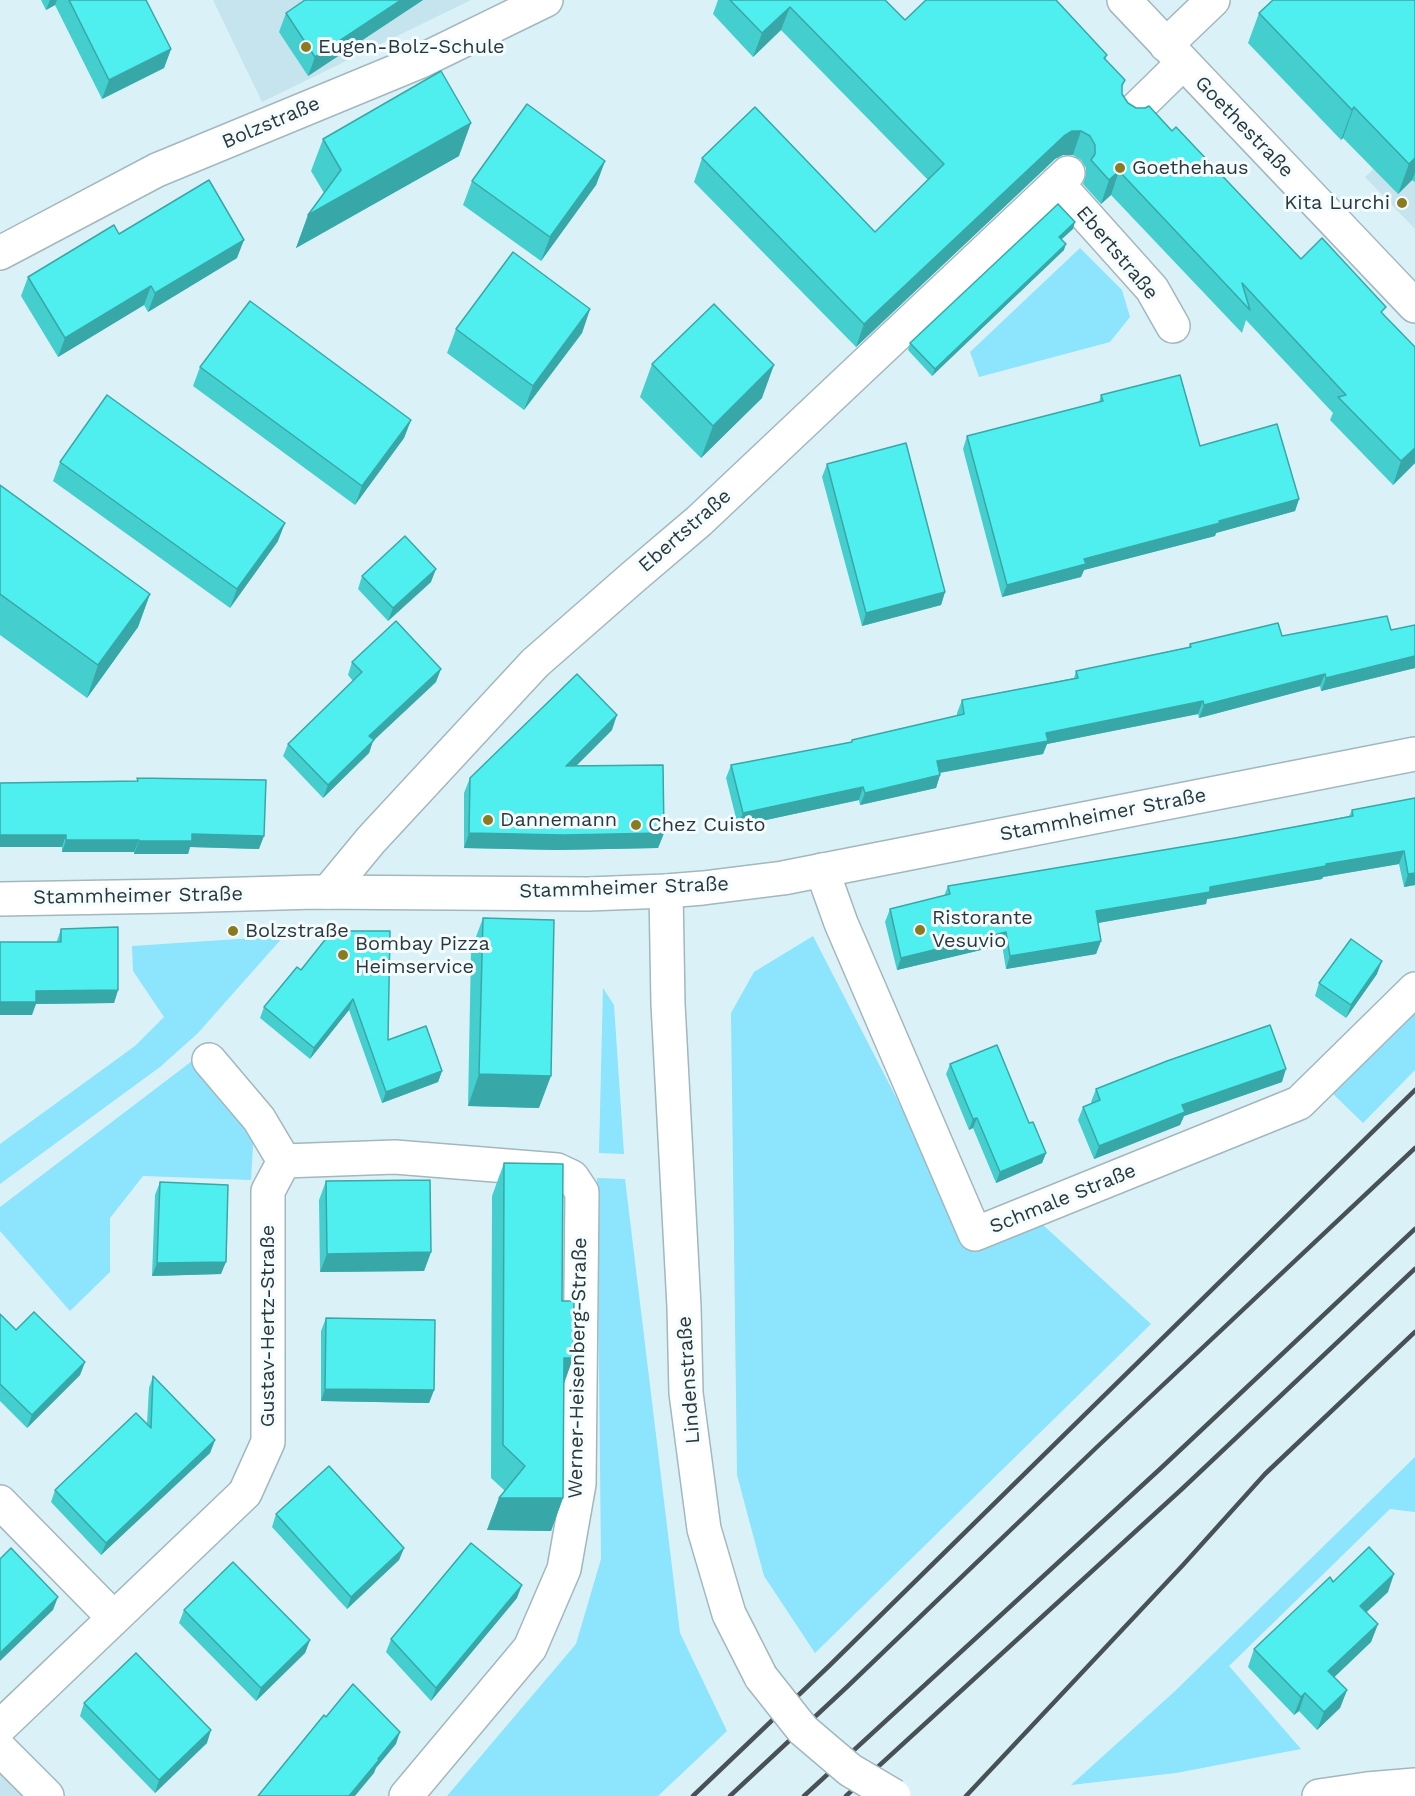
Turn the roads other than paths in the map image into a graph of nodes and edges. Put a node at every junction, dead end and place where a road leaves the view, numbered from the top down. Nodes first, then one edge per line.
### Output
1 (546, 0) edge
2 (1124, 0) edge
3 (1213, 0) edge
4 (1174, 54) junction
5 (1132, 112) edge
6 (0, 253) edge
7 (1415, 306) edge
8 (1173, 326) dead end
9 (1415, 754) edge
10 (822, 870) junction
11 (666, 891) junction
12 (328, 892) junction
13 (0, 899) edge
14 (1415, 989) edge
15 (209, 1059) dead end
16 (284, 1161) junction
17 (0, 1502) edge
18 (114, 1618) junction
19 (0, 1727) edge
20 (0, 1749) edge
21 (1415, 1785) edge
22 (47, 1796) edge
23 (406, 1796) edge
24 (894, 1796) edge
25 (1319, 1796) edge

1 - 6 street, Bolzstraße
2 - 4 street, Goethestraße
3 - 4 street
4 - 5 street
4 - 7 street, Goethestraße
8 - 12 street, Ebertstraße
9 - 10 street, Stammheimer Straße
10 - 11 street, Stammheimer Straße
10 - 14 street, Schmale Straße
11 - 12 street, Stammheimer Straße
11 - 24 street, Lindenstraße, bridge
12 - 13 street, Stammheimer Straße
15 - 16 street
16 - 18 street, Gustav-Hertz-Straße
16 - 23 street, Werner-Heisenberg-Straße
17 - 18 street
18 - 19 street, Gustav-Hertz-Straße
20 - 22 street
21 - 25 street

